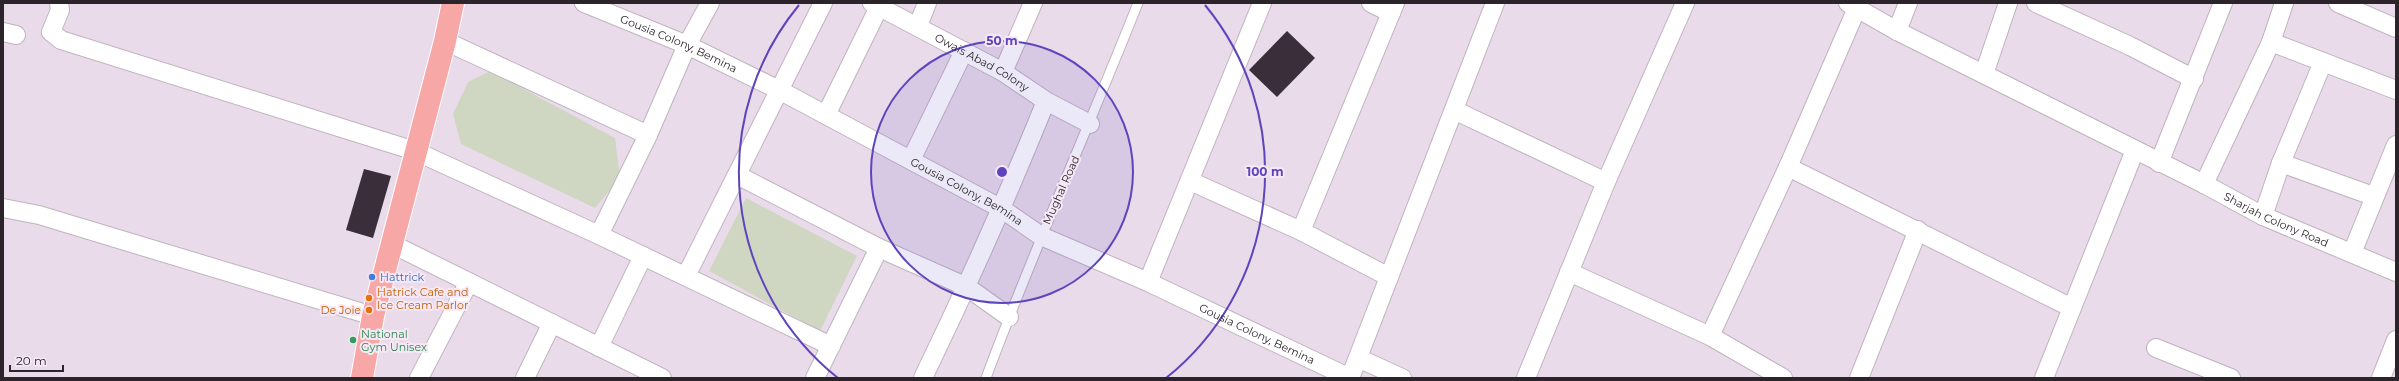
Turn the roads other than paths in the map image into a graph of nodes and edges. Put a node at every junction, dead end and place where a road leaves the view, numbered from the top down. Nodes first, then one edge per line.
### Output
1 (58, 3) edge
2 (453, 3) edge
3 (584, 3) edge
4 (710, 3) edge
5 (823, 3) edge
6 (927, 3) edge
7 (1033, 3) edge
8 (1138, 3) edge
9 (1262, 3) edge
10 (1371, 3) edge
11 (1495, 3) edge
12 (1685, 3) edge
13 (1908, 3) edge
14 (2008, 3) edge
15 (2036, 3) edge
16 (2224, 3) edge
17 (2284, 3) edge
18 (2338, 3) edge
19 (876, 5) edge
20 (1852, 5) edge
21 (604, 7) edge
22 (1393, 8) edge
23 (918, 26) junction
24 (2396, 28) edge
25 (1897, 31) junction
26 (445, 41) junction
27 (2271, 42) junction
28 (687, 45) junction
29 (964, 51) junction
30 (2323, 62) junction
31 (1003, 72) junction
32 (1984, 74) junction
33 (2194, 80) junction
34 (779, 90) junction
35 (2396, 90) edge
36 (1046, 101) junction
37 (1454, 110) junction
38 (826, 115) junction
39 (1090, 124) junction
40 (648, 135) junction
41 (2396, 145) edge
42 (2135, 150) junction
43 (415, 151) junction
44 (911, 160) junction
45 (2159, 163) junction
46 (2280, 163) junction
47 (1788, 167) junction
48 (737, 175) junction
49 (1190, 181) junction
50 (1606, 182) junction
51 (2204, 184) junction
52 (2373, 196) junction
53 (3, 208) edge
54 (1002, 209) junction
55 (2263, 216) junction
56 (1918, 230) junction
57 (1301, 231) junction
58 (599, 235) junction
59 (1041, 236) junction
60 (392, 244) junction
61 (879, 248) junction
62 (2352, 253) junction
63 (644, 256) junction
64 (1569, 272) junction
65 (2396, 272) edge
66 (686, 276) junction
67 (1389, 277) junction
68 (469, 282) junction
69 (1148, 282) junction
70 (967, 287) junction
71 (2070, 307) junction
72 (373, 316) junction
73 (1009, 317) junction
74 (552, 323) junction
75 (1710, 336) junction
76 (2396, 340) edge
77 (831, 346) junction
78 (600, 347) junction
79 (2156, 348) dead end
80 (1358, 358) junction
81 (636, 372) edge
82 (362, 378) edge
83 (419, 378) edge
84 (525, 378) edge
85 (662, 378) edge
86 (815, 378) edge
87 (923, 378) edge
88 (986, 378) edge
89 (1350, 378) edge
90 (1402, 378) edge
91 (1526, 378) edge
92 (1783, 378) edge
93 (1859, 378) edge
94 (2044, 378) edge
95 (2231, 378) edge
96 (2381, 378) edge

1 - 43 street
2 - 26 main road
3 - 21 street, Gousia Colony, Bemina
4 - 28 street
5 - 34 street
6 - 23 street
7 - 31 street
8 - 39 lane, Mughal Road
9 - 49 street
10 - 22 street
11 - 37 street
12 - 50 street
13 - 25 street
14 - 32 street
15 - 33 street
16 - 33 street
17 - 27 street
18 - 24 street
19 - 23 street, Owais Abad Colony
19 - 38 street
20 - 25 street, Sharjah Colony Road
20 - 47 street
21 - 28 street, Gousia Colony, Bemina
22 - 57 street
23 - 29 street, Owais Abad Colony
25 - 32 street, Sharjah Colony Road
26 - 40 street
26 - 43 main road
27 - 30 street
27 - 51 street
28 - 34 street, Gousia Colony, Bemina
28 - 40 street
29 - 31 street, Owais Abad Colony
29 - 44 street
30 - 35 street
30 - 46 street
31 - 36 street, Owais Abad Colony
32 - 42 street, Sharjah Colony Road
33 - 45 street
34 - 38 street, Gousia Colony, Bemina
34 - 48 street
36 - 39 street, Owais Abad Colony
36 - 54 street
37 - 50 street
37 - 67 street
38 - 44 street, Gousia Colony, Bemina
39 - 59 lane, Mughal Road
40 - 58 street
41 - 52 street
42 - 45 street, Sharjah Colony Road
42 - 71 street
43 - 58 street
43 - 60 main road
44 - 54 street, Gousia Colony, Bemina
45 - 51 street, Sharjah Colony Road
46 - 52 street
46 - 55 street
47 - 56 street
47 - 75 street
48 - 61 street
48 - 66 street
49 - 57 street
49 - 69 street
50 - 64 street
51 - 55 street, Sharjah Colony Road
52 - 62 street
53 - 72 street
54 - 59 street, Gousia Colony, Bemina
54 - 70 street
55 - 62 street, Sharjah Colony Road
56 - 71 street
56 - 93 street
57 - 67 street
58 - 63 street
59 - 69 street, Gousia Colony, Bemina
59 - 73 lane, Mughal Road
60 - 68 street
60 - 72 main road
61 - 70 street
61 - 77 street
62 - 65 street, Sharjah Colony Road
63 - 66 street
63 - 78 street
64 - 75 street
64 - 91 street
66 - 77 street
67 - 80 street
68 - 74 street
68 - 83 street
69 - 89 street, Gousia Colony, Bemina
70 - 73 street
70 - 87 street
71 - 94 street
72 - 82 main road
73 - 88 lane, Mughal Road
74 - 78 street
74 - 84 street
75 - 92 street
76 - 96 street
77 - 86 street
78 - 81 street
79 - 95 street
80 - 89 street
80 - 90 street
81 - 85 street

